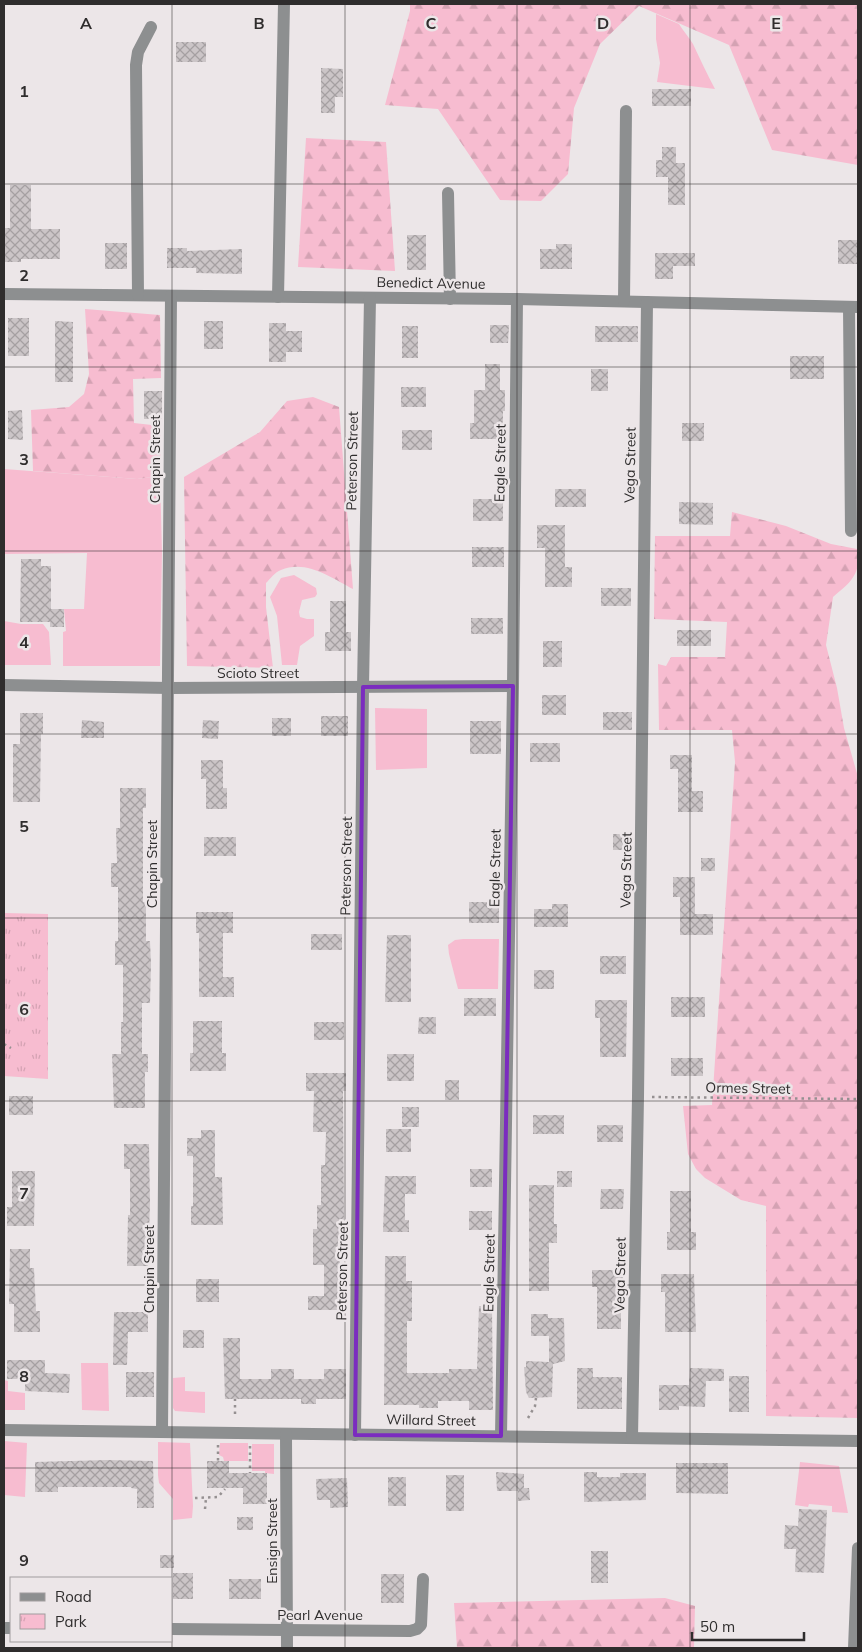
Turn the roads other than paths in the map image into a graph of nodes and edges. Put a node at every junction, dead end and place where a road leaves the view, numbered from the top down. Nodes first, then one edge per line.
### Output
1 (284, 4) edge
2 (151, 26) dead end
3 (626, 111) dead end
4 (448, 193) dead end
5 (4, 294) edge
6 (138, 296) junction
7 (171, 296) junction
8 (278, 297) junction
9 (370, 298) junction
10 (450, 299) junction
11 (516, 300) junction
12 (624, 302) junction
13 (647, 302) junction
14 (854, 307) edge
15 (851, 531) dead end
16 (4, 685) edge
17 (513, 686) junction
18 (168, 688) junction
19 (363, 688) junction
20 (4, 1430) edge
21 (162, 1432) junction
22 (286, 1434) junction
23 (355, 1434) junction
24 (502, 1436) junction
25 (632, 1438) junction
26 (858, 1442) edge
27 (858, 1548) edge
28 (423, 1579) dead end
29 (172, 1629) edge
30 (287, 1630) junction
31 (287, 1648) edge
32 (854, 1648) edge

1 - 8 street
2 - 6 street
3 - 12 street
4 - 10 street
5 - 6 street, Benedict Avenue
6 - 7 street, Benedict Avenue
7 - 8 street, Benedict Avenue
7 - 18 street, Chapin Street
8 - 9 street, Benedict Avenue
9 - 10 street, Benedict Avenue
9 - 19 street, Peterson Street
10 - 11 street, Benedict Avenue
11 - 12 street, Benedict Avenue
11 - 17 street, Eagle Street
12 - 13 street, Benedict Avenue
13 - 14 street, Benedict Avenue
13 - 25 street, Vega Street
14 - 15 street
16 - 18 street, Scioto Street
17 - 19 street, Scioto Street
17 - 24 street, Eagle Street
18 - 19 street, Scioto Street
18 - 21 street, Chapin Street
19 - 23 street, Peterson Street
20 - 21 street, Willard Street
21 - 22 street, Willard Street
22 - 23 street, Willard Street
22 - 30 street, Ensign Street
23 - 24 street, Willard Street
24 - 25 street, Willard Street
25 - 26 street, Willard Street
27 - 32 street
28 - 30 street, Pearl Avenue
29 - 30 street, Pearl Avenue
30 - 31 street, Ensign Street

